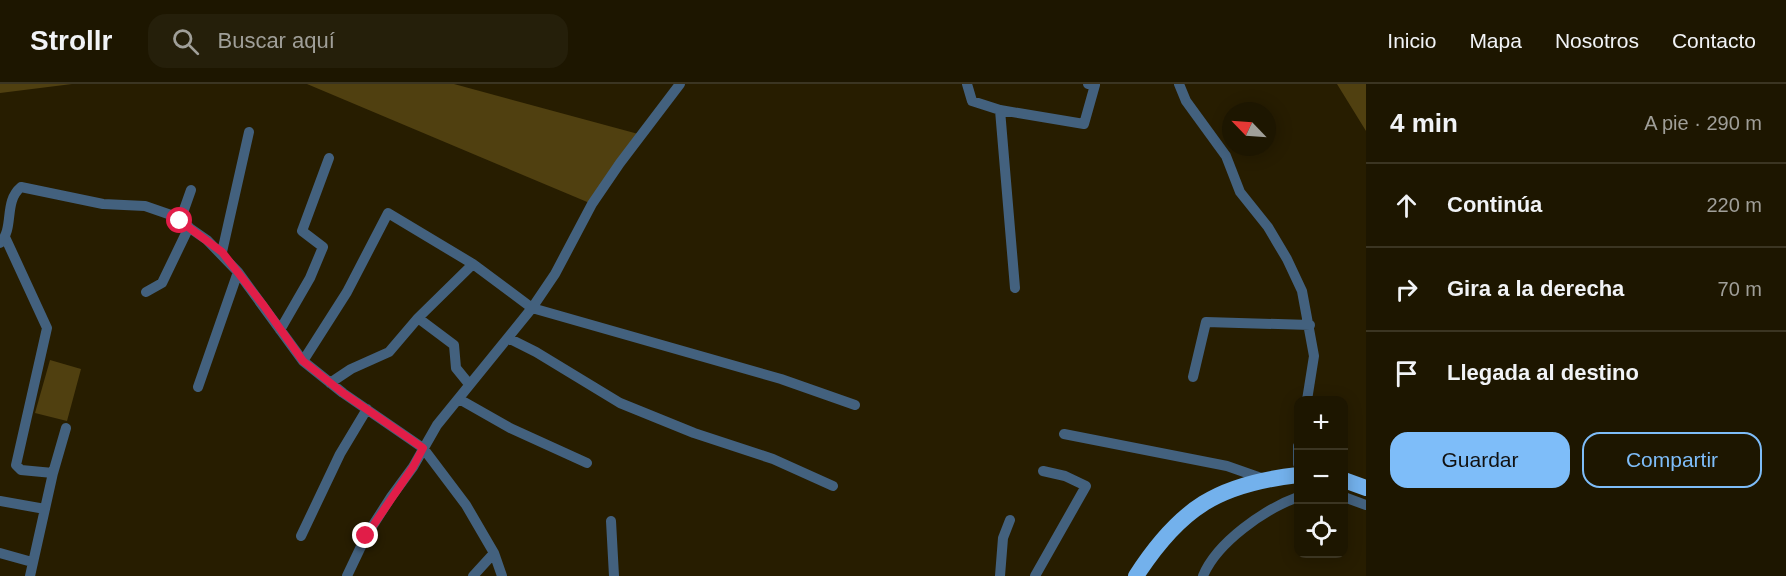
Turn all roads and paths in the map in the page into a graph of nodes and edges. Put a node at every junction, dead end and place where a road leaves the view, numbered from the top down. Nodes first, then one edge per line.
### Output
1 (680, 84) edge
2 (967, 84) edge
3 (1088, 84) edge
4 (1179, 84) edge
5 (1000, 110) junction
6 (249, 132) dead end
7 (329, 158) dead end
8 (191, 190) dead end
9 (184, 224) junction
10 (3, 240) edge
11 (222, 252) junction
12 (473, 264) junction
13 (238, 272) junction
14 (1015, 288) dead end
15 (146, 292) dead end
16 (532, 308) junction
17 (418, 318) junction
18 (1310, 325) junction
19 (280, 330) junction
20 (508, 338) junction
21 (303, 361) junction
22 (1193, 377) dead end
23 (330, 383) junction
24 (469, 384) junction
25 (198, 387) dead end
26 (1309, 396) edge
27 (459, 399) junction
28 (855, 405) dead end
29 (367, 410) junction
30 (66, 428) dead end
31 (1064, 434) dead end
32 (423, 448) junction
33 (587, 464) dead end
34 (1043, 471) dead end
35 (53, 473) junction
36 (1294, 476) edge
37 (1265, 479) junction
38 (1348, 481) edge
39 (833, 486) dead end
40 (1366, 488) edge
41 (1348, 498) edge
42 (1294, 499) edge
43 (0, 501) edge
44 (1366, 505) edge
45 (45, 509) junction
46 (611, 520) dead end
47 (1010, 520) dead end
48 (301, 536) dead end
49 (0, 553) edge
50 (494, 553) junction
51 (32, 562) junction
52 (30, 576) edge
53 (347, 576) edge
54 (474, 576) edge
55 (502, 576) edge
56 (614, 576) edge
57 (1000, 576) edge
58 (1035, 576) edge
59 (1136, 576) edge
60 (1203, 576) edge

1 - 16 street
2 - 5 street
3 - 5 street
4 - 18 street
5 - 14 street
6 - 11 street
7 - 19 street
8 - 9 street
9 - 10 street
9 - 11 street
9 - 15 street
10 - 35 street
11 - 13 street
12 - 16 street
12 - 17 street
12 - 21 street
13 - 19 street
13 - 25 street
16 - 20 street
16 - 28 street
17 - 23 street
17 - 24 street
18 - 22 street
18 - 26 street
19 - 21 street
20 - 24 street
20 - 39 street
21 - 23 street
23 - 29 street
24 - 27 street
27 - 32 street
27 - 33 street
29 - 32 street
29 - 48 street
30 - 35 street
31 - 37 street
32 - 50 street
32 - 53 street
34 - 58 street
35 - 45 street
36 - 37 highway
37 - 59 highway
38 - 40 highway
41 - 44 street
42 - 60 street
43 - 45 street
45 - 51 street
46 - 56 street
47 - 57 street
49 - 51 street
50 - 54 street
50 - 55 street
51 - 52 street

